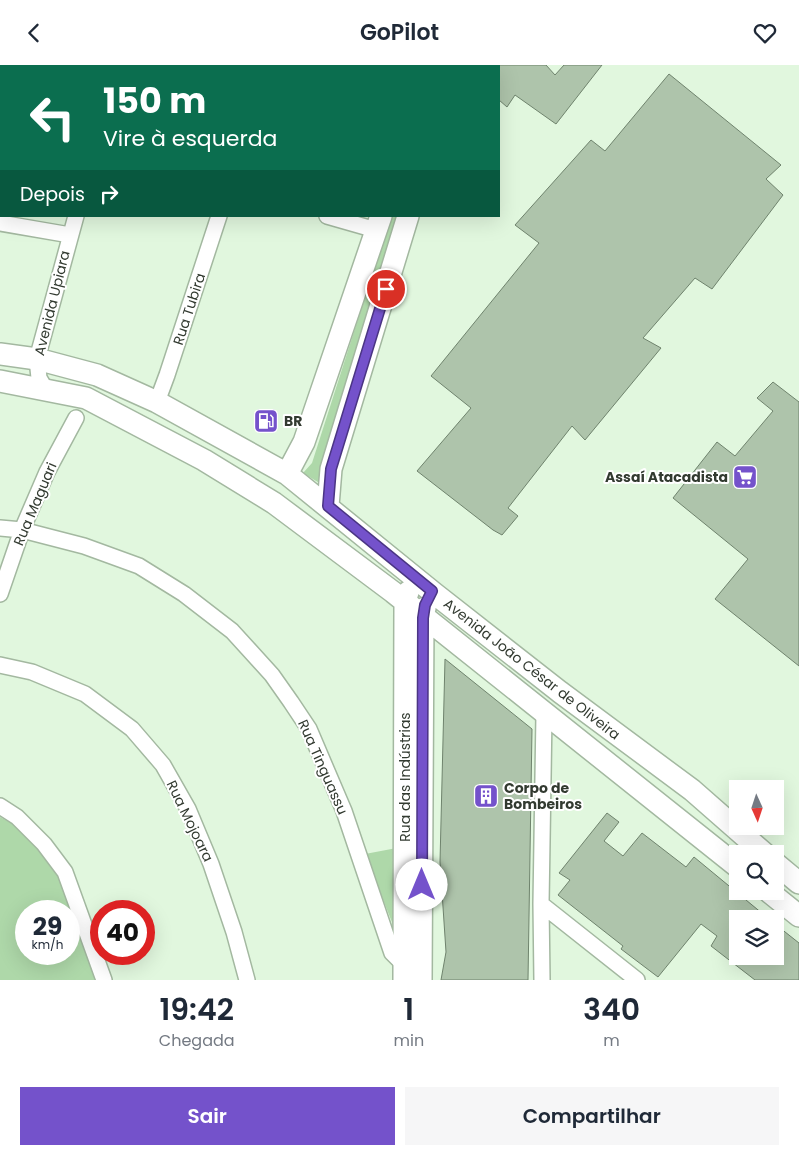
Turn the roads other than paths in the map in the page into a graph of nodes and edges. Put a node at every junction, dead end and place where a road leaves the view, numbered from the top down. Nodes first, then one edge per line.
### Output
1 (76, 217) edge
2 (219, 217) edge
3 (334, 217) edge
4 (408, 217) edge
5 (0, 223) edge
6 (378, 223) edge
7 (70, 235) junction
8 (0, 354) edge
9 (37, 359) junction
10 (0, 381) edge
11 (46, 390) junction
12 (157, 402) junction
13 (76, 418) dead end
14 (287, 474) junction
15 (328, 506) junction
16 (0, 528) edge
17 (22, 530) junction
18 (413, 576) junction
19 (432, 591) junction
20 (0, 594) edge
21 (405, 602) junction
22 (423, 618) junction
23 (0, 665) edge
24 (544, 714) junction
25 (0, 806) edge
26 (755, 845) edge
27 (729, 860) edge
28 (784, 870) edge
29 (799, 883) edge
30 (779, 900) edge
31 (542, 904) junction
32 (799, 916) edge
33 (413, 971) edge
34 (104, 980) edge
35 (247, 980) edge
36 (542, 980) edge
37 (636, 980) edge

1 - 7 street, Avenida Upiara
2 - 12 street, Rua Tubira
3 - 6 street
4 - 15 main road
5 - 7 street
6 - 14 main road
7 - 9 street, Avenida Upiara
8 - 9 main road, Avenida João César de Oliveira
9 - 11 street, Avenida Upiara
9 - 12 main road, Avenida João César de Oliveira
10 - 11 main road, Avenida João César de Oliveira
11 - 21 main road, Avenida João César de Oliveira
12 - 14 main road, Avenida João César de Oliveira
13 - 17 street, Rua Maguari
14 - 15 main road, Avenida João César de Oliveira
15 - 18 main road, Avenida João César de Oliveira
16 - 17 street, Rua Tinguassu
17 - 20 street, Rua Maguari
17 - 33 street, Rua Tinguassu
18 - 19 main road, Avenida João César de Oliveira
18 - 21 main road, Rua das Indústrias
19 - 22 main road, Rua das Indústrias
19 - 26 main road, Avenida João César de Oliveira
21 - 22 main road, Avenida João César de Oliveira
21 - 33 main road, Rua das Indústrias
22 - 24 main road, Avenida João César de Oliveira
22 - 33 main road, Rua das Indústrias
23 - 35 street, Rua Mojoara
24 - 27 main road, Avenida João César de Oliveira
24 - 31 street
25 - 34 street
28 - 29 main road
30 - 32 main road
31 - 36 street
31 - 37 street

